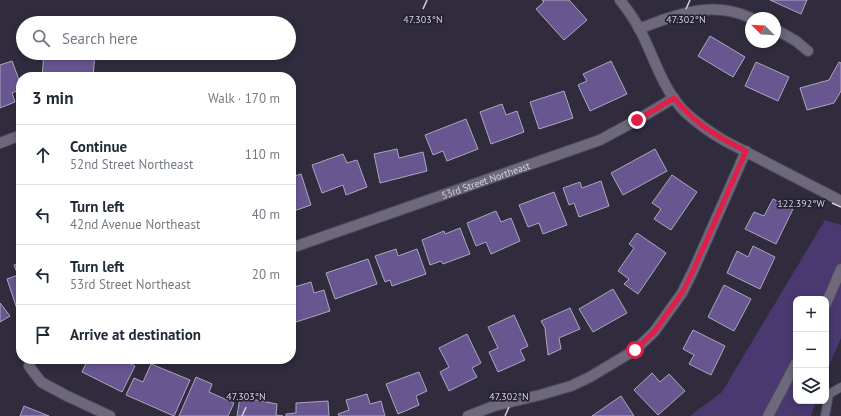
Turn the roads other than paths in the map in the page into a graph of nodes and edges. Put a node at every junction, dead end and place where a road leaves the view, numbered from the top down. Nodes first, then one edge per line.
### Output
1 (620, 0) edge
2 (745, 16) edge
3 (639, 29) junction
4 (781, 32) edge
5 (808, 51) dead end
6 (674, 98) junction
7 (16, 137) edge
8 (0, 143) edge
9 (746, 151) junction
10 (841, 201) edge
11 (296, 246) edge
12 (841, 269) edge
13 (829, 297) edge
14 (31, 364) edge
15 (793, 368) edge
16 (841, 387) edge
17 (110, 416) edge
18 (468, 416) edge
19 (768, 416) edge
20 (825, 416) edge

1 - 3 street
2 - 3 street
3 - 6 street
4 - 5 street
6 - 9 street
6 - 11 street, 53rd Street Northeast
7 - 8 street
9 - 10 street
9 - 18 street
12 - 13 street
14 - 17 street
15 - 19 street
16 - 20 lane

